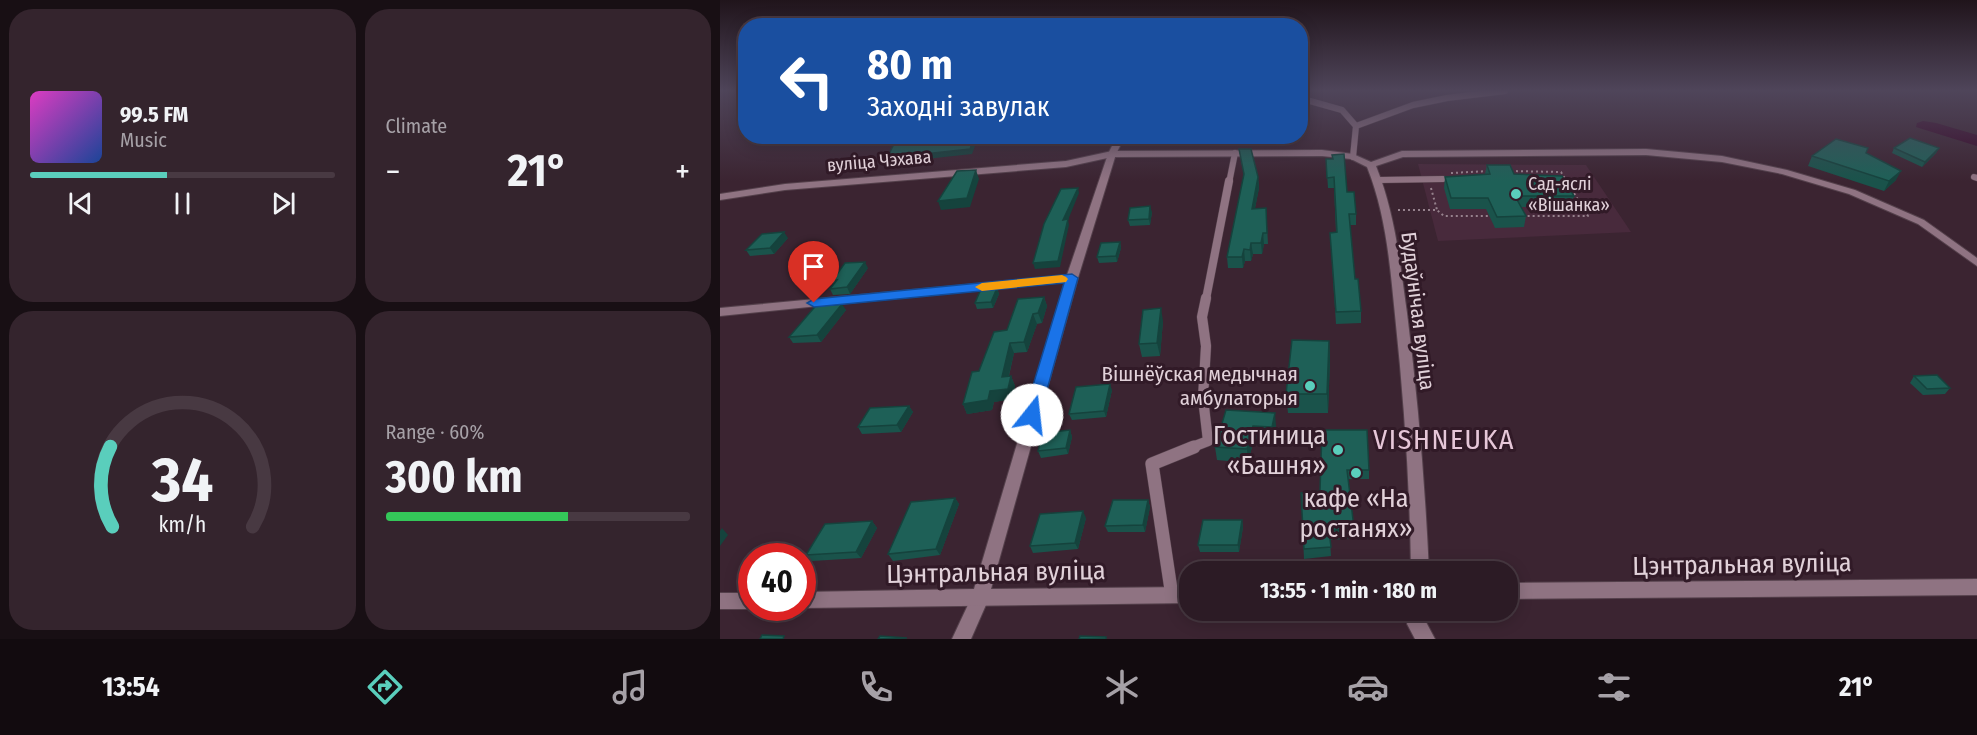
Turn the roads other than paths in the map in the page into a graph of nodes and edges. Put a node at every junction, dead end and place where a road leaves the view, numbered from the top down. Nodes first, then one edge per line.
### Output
1 (1351, 121) edge
2 (1370, 121) edge
3 (1356, 126) junction
4 (1116, 144) edge
5 (1235, 153) junction
6 (1112, 154) junction
7 (1353, 157) junction
8 (1371, 165) junction
9 (1443, 179) edge
10 (1378, 180) junction
11 (720, 197) edge
12 (1977, 263) edge
13 (1072, 278) junction
14 (720, 312) edge
15 (1420, 561) edge
16 (1977, 587) edge
17 (1179, 591) edge
18 (1518, 591) edge
19 (1179, 596) edge
20 (980, 598) junction
21 (816, 600) edge
22 (720, 601) edge
23 (738, 601) edge
24 (1416, 621) edge
25 (961, 639) edge
26 (1426, 639) edge

1 - 3 lane
2 - 3 lane
3 - 7 lane
4 - 6 street
5 - 6 street, вуліца Чэхава
5 - 7 street, вуліца Чэхава
5 - 17 lane
6 - 11 street, вуліца Чэхава
6 - 13 street
7 - 8 street, вуліца Чэхава
8 - 10 street, Будаўнічая вуліца
8 - 12 street
9 - 10 lane
10 - 15 street, Будаўнічая вуліца
13 - 14 street
13 - 20 street
16 - 18 street, Цэнтральная вуліца
19 - 20 street, Цэнтральная вуліца
20 - 21 street, Цэнтральная вуліца
20 - 25 street
22 - 23 street
24 - 26 street

